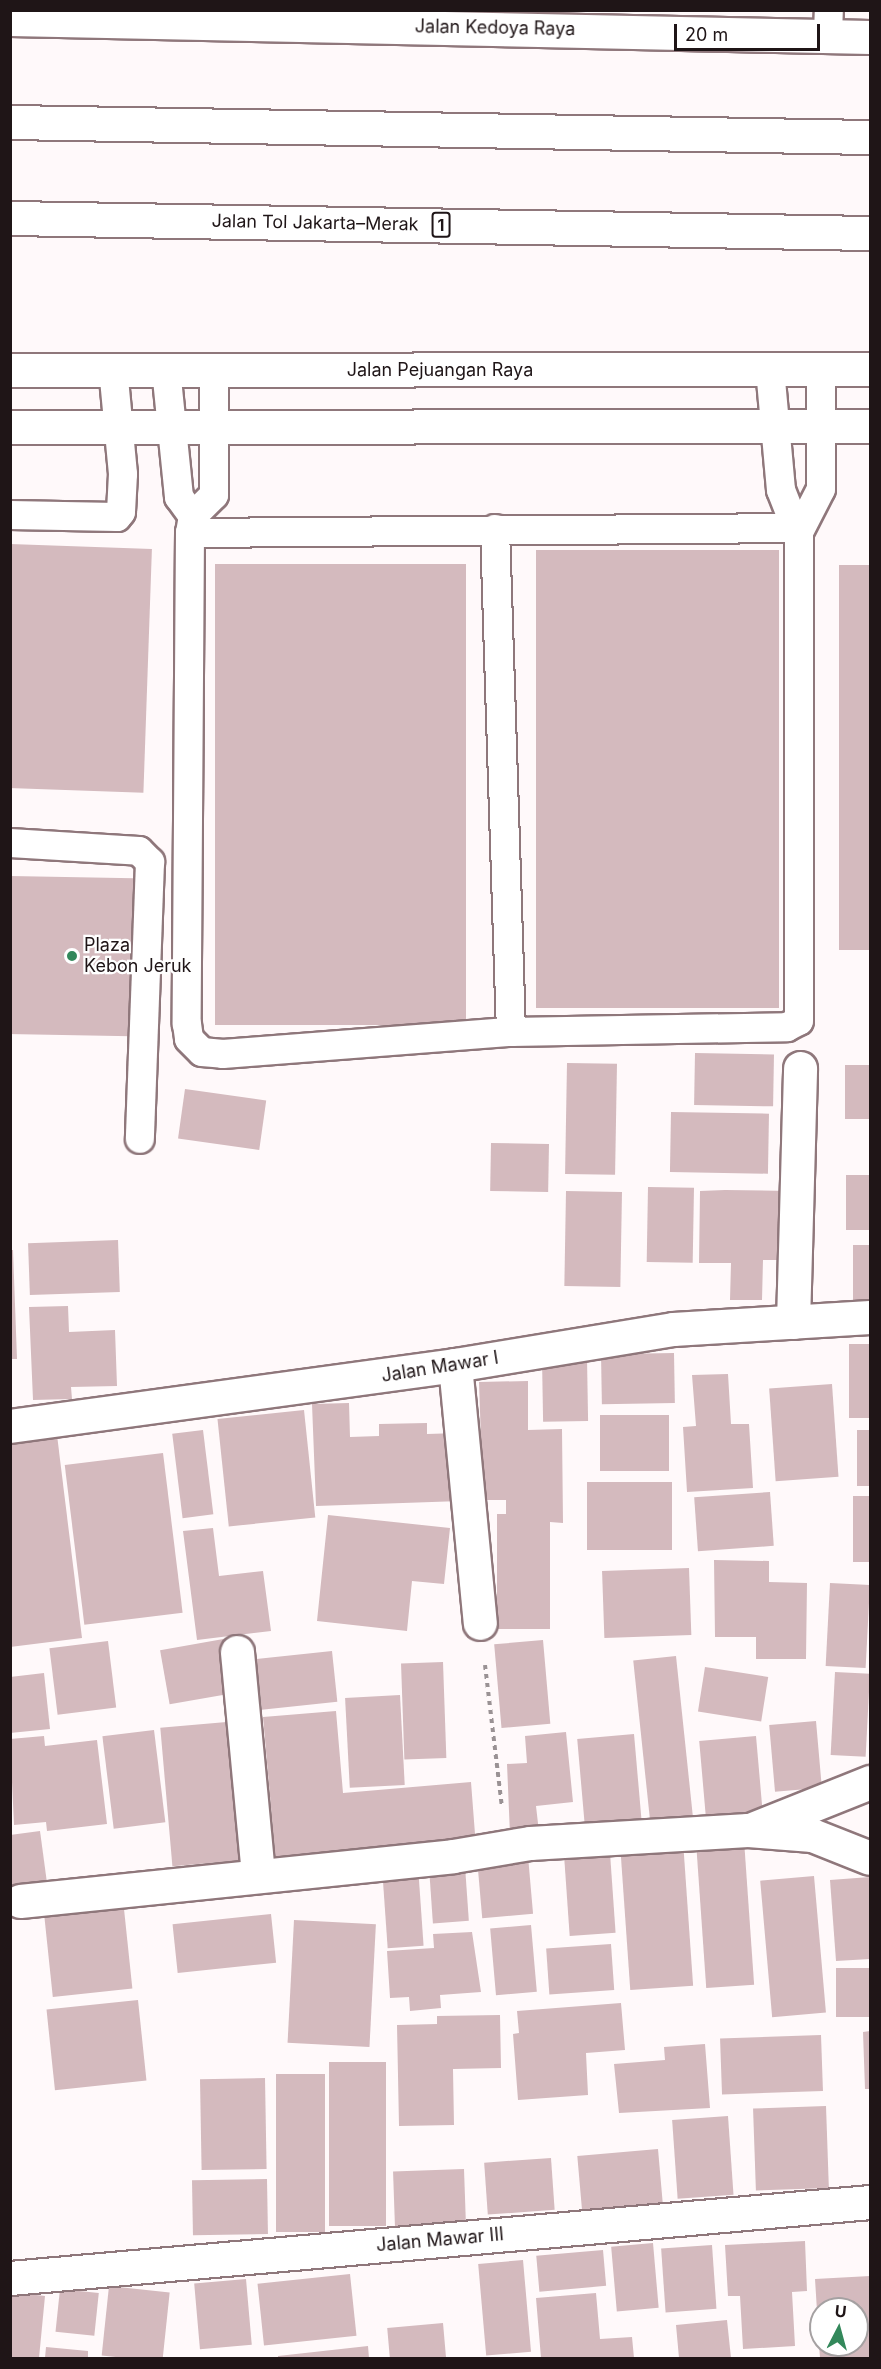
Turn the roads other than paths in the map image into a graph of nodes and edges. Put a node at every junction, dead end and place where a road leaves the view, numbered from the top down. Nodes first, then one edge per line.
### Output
1 (10, 19) edge
2 (828, 22) edge
3 (870, 36) edge
4 (10, 122) edge
5 (870, 137) edge
6 (10, 218) edge
7 (870, 233) edge
8 (10, 369) edge
9 (113, 369) junction
10 (166, 369) junction
11 (770, 369) junction
12 (821, 369) junction
13 (870, 369) edge
14 (214, 370) junction
15 (116, 425) junction
16 (171, 425) junction
17 (214, 426) junction
18 (777, 426) junction
19 (824, 426) junction
20 (870, 426) edge
21 (10, 427) edge
22 (10, 515) edge
23 (192, 524) junction
24 (495, 529) junction
25 (799, 530) junction
26 (10, 843) edge
27 (511, 1032) junction
28 (800, 1068) dead end
29 (140, 1139) dead end
30 (870, 1317) edge
31 (793, 1322) junction
32 (455, 1365) junction
33 (10, 1426) edge
34 (480, 1623) road end
35 (237, 1652) dead end
36 (870, 1782) edge
37 (748, 1830) junction
38 (870, 1858) edge
39 (258, 1875) junction
40 (20, 1901) dead end
41 (870, 2202) edge
42 (10, 2278) edge

1 - 2 main road, Jalan Kedoya Raya
2 - 3 main road, Jalan Kedoya Raya
4 - 5 main road
6 - 7 main road, Jalan Tol Jakarta–Merak / 1
8 - 9 main road, Jalan Pejuangan Raya
9 - 10 main road, Jalan Pejuangan Raya
9 - 15 lane
10 - 14 main road, Jalan Pejuangan Raya
10 - 16 lane
11 - 12 main road, Jalan Pejuangan Raya
11 - 14 main road, Jalan Pejuangan Raya
11 - 18 lane
12 - 13 main road, Jalan Pejuangan Raya
12 - 19 lane
14 - 17 lane
15 - 16 main road
15 - 21 main road
15 - 22 lane
16 - 17 main road
16 - 23 lane
17 - 18 main road
17 - 23 lane
18 - 19 main road
18 - 25 lane
19 - 20 main road
19 - 25 lane
23 - 24 lane
23 - 27 lane
24 - 25 lane
24 - 27 lane
25 - 27 lane
26 - 29 lane
28 - 31 main road
30 - 31 main road, Jalan Mawar I
31 - 32 main road, Jalan Mawar I
32 - 33 main road, Jalan Mawar I
32 - 34 main road
35 - 39 main road
36 - 37 main road
37 - 38 main road
37 - 39 main road
39 - 40 main road
41 - 42 main road, Jalan Mawar III

